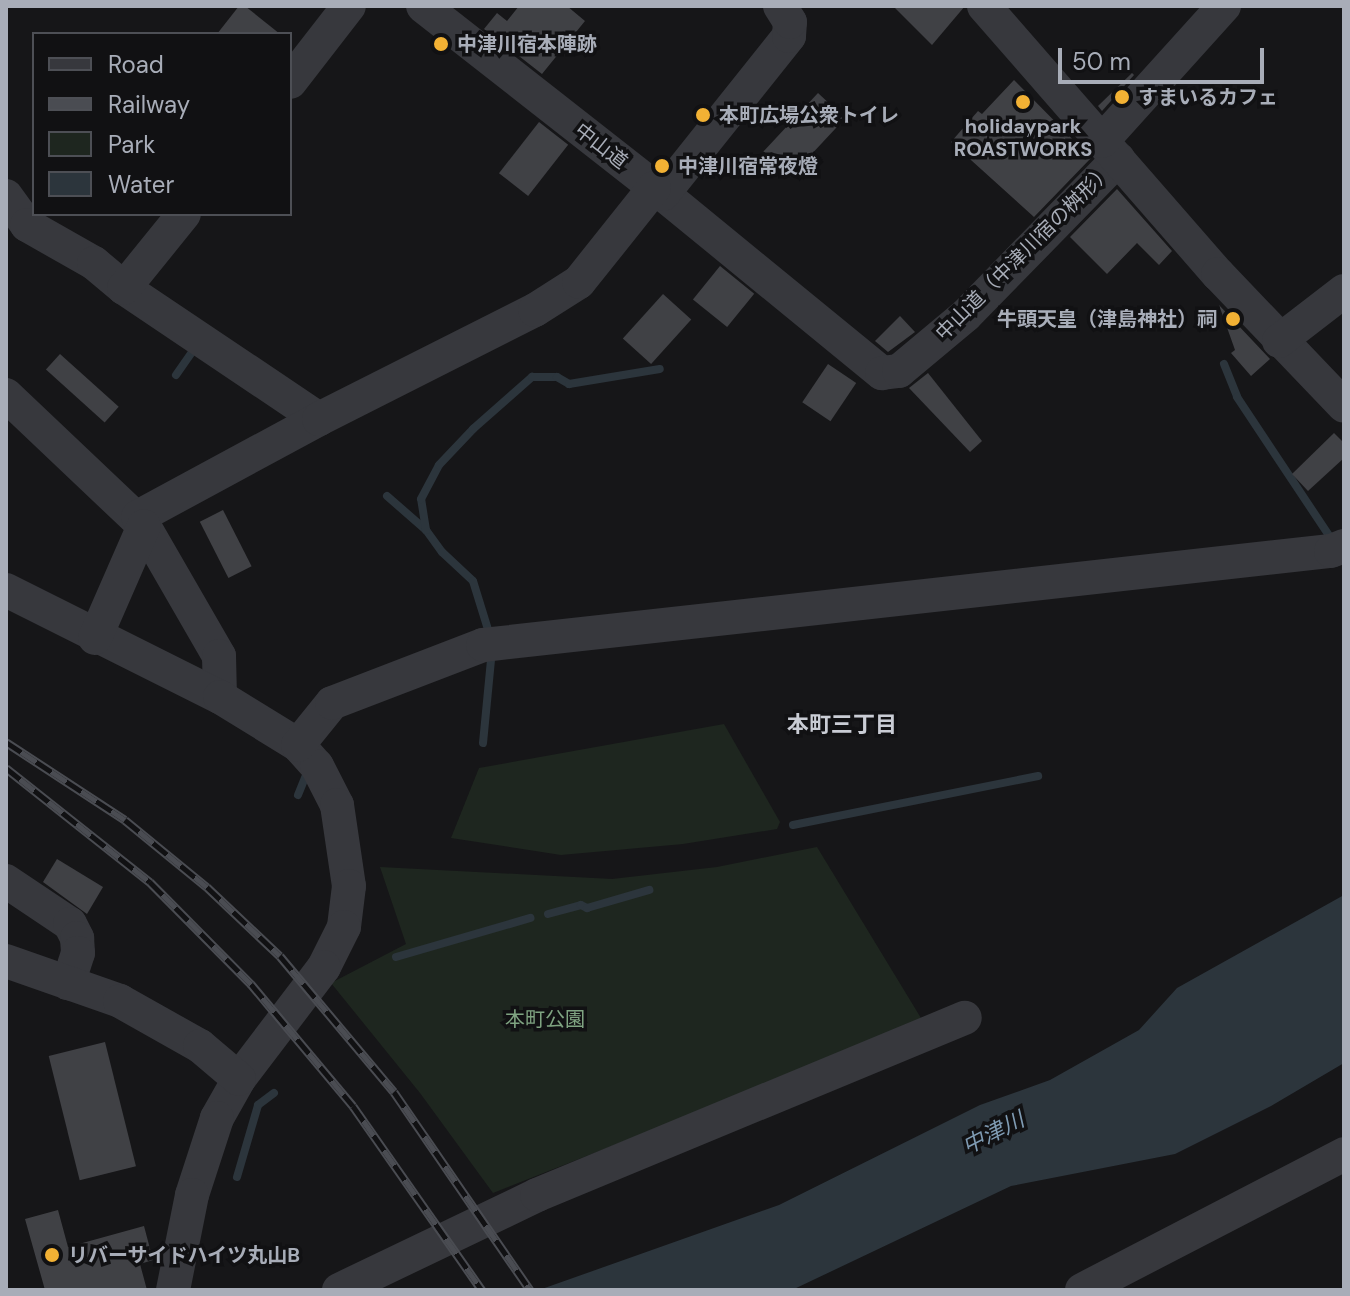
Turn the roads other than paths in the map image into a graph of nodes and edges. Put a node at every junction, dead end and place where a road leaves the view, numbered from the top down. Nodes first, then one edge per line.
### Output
1 (349, 6) edge
2 (423, 6) edge
3 (780, 6) edge
4 (984, 6) edge
5 (1224, 6) edge
6 (459, 18) edge
7 (292, 79) edge
8 (1110, 150) junction
9 (659, 191) junction
10 (6, 196) edge
11 (182, 216) edge
12 (124, 288) junction
13 (777, 288) joint
14 (1344, 291) edge
15 (1279, 341) junction
16 (6, 395) edge
17 (1344, 406) edge
18 (319, 419) junction
19 (141, 522) junction
20 (1344, 546) edge
21 (6, 590) edge
22 (95, 638) junction
23 (220, 697) junction
24 (298, 745) junction
25 (6, 881) edge
26 (6, 961) edge
27 (68, 983) junction
28 (965, 1018) dead end
29 (239, 1079) junction
30 (1344, 1154) edge
31 (173, 1290) edge
32 (339, 1290) edge
33 (1082, 1290) edge

1 - 7 street
2 - 6 street, 中山道
3 - 9 street
4 - 8 street
5 - 8 street, 中山道（中津川宿の桝形）
6 - 9 street, 中山道
8 - 13 street, 中山道（中津川宿の桝形）
8 - 15 street
9 - 13 street, 中山道
9 - 18 street
10 - 12 street
11 - 12 street
12 - 18 street
14 - 15 street
15 - 17 street
16 - 19 street
18 - 19 street
19 - 22 street
19 - 23 street
20 - 24 street
21 - 22 street
22 - 23 street
23 - 24 street
24 - 29 street
25 - 27 street
26 - 27 street
27 - 29 street
28 - 32 street
29 - 31 street
30 - 33 street

